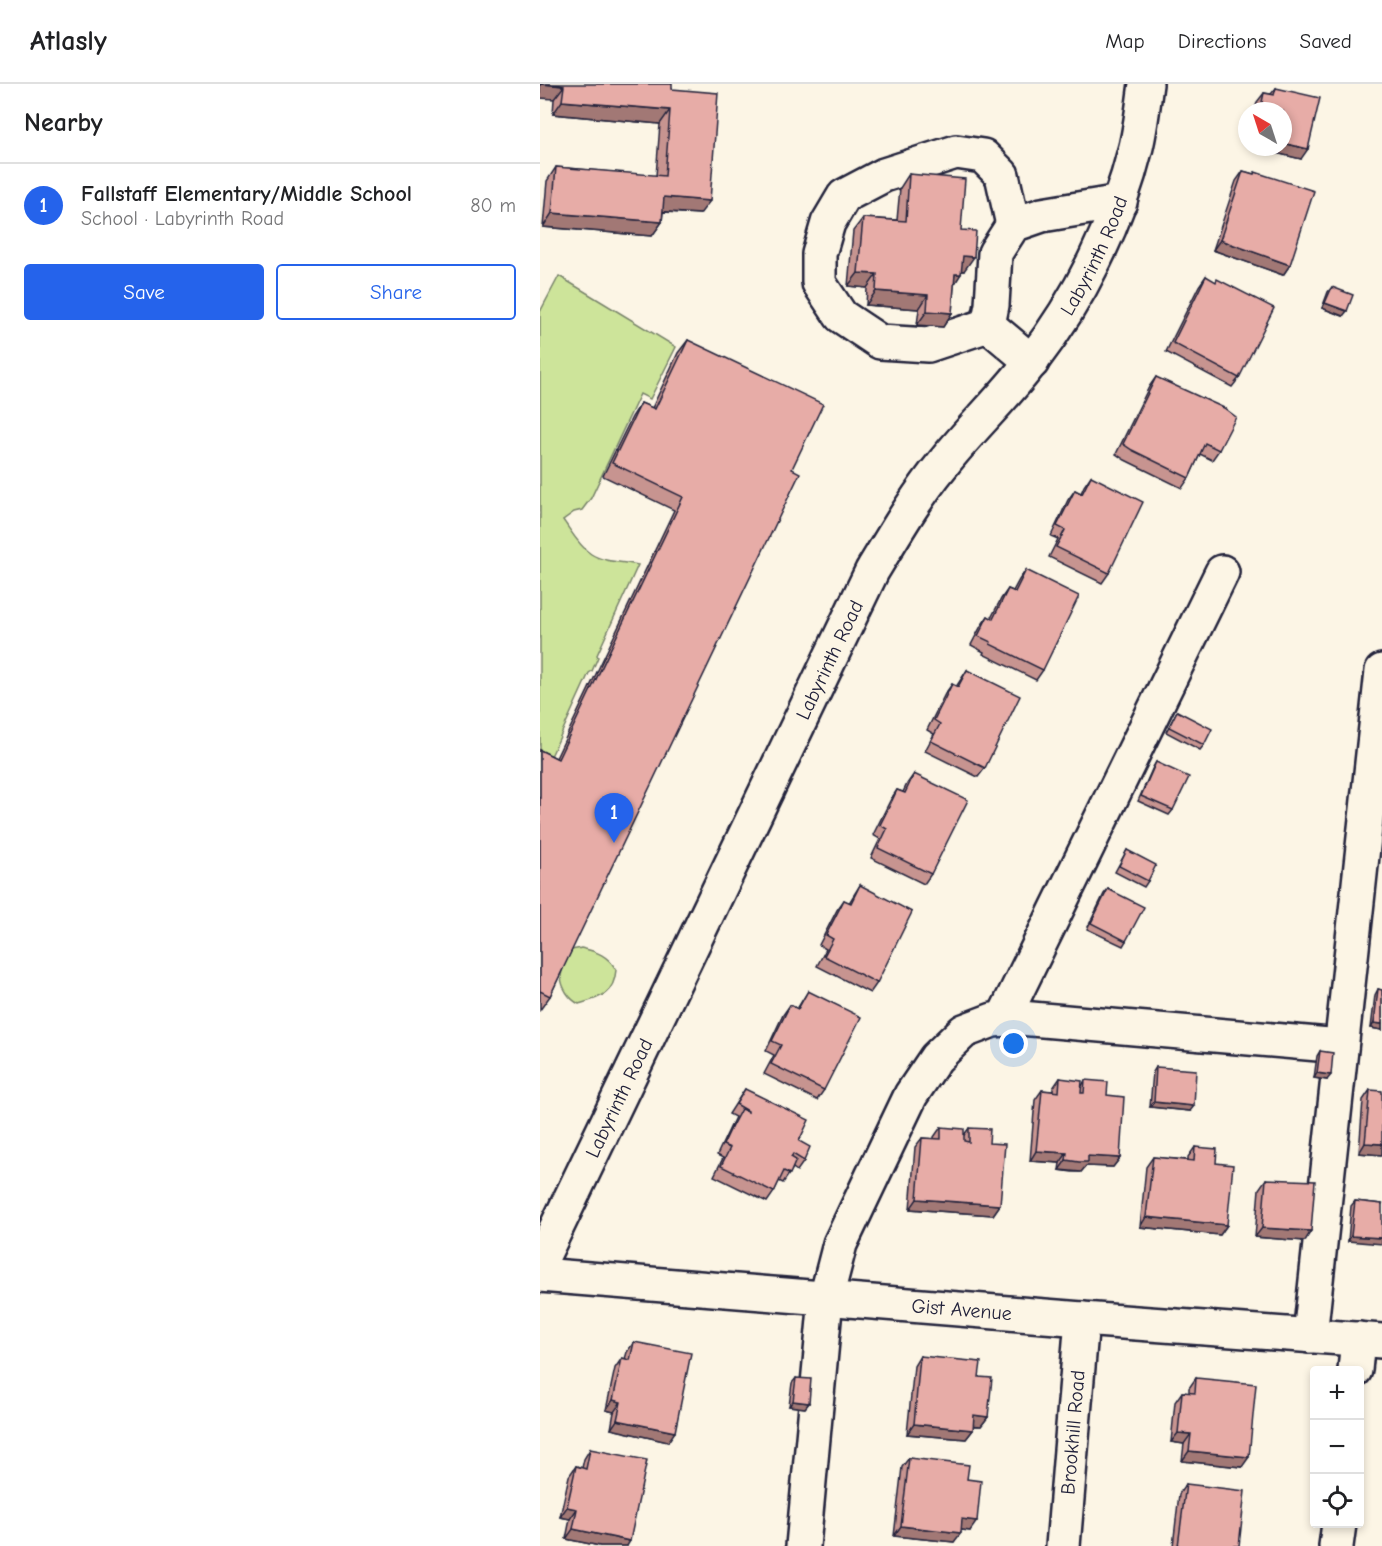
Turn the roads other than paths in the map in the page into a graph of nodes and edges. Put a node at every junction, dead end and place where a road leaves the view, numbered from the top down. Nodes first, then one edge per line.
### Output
1 (1146, 84) edge
2 (1120, 202) junction
3 (1013, 225) junction
4 (988, 326) junction
5 (1032, 362) junction
6 (1222, 572) dead end
7 (1382, 671) edge
8 (1003, 1019) junction
9 (1341, 1046) junction
10 (540, 1262) edge
11 (540, 1275) edge
12 (826, 1298) junction
13 (1082, 1319) junction
14 (1310, 1336) junction
15 (1365, 1350) edge
16 (1338, 1528) edge
17 (803, 1546) edge
18 (1063, 1546) edge
19 (1336, 1546) edge

1 - 2 street, Labyrinth Road
2 - 3 street
2 - 5 street, Labyrinth Road
3 - 4 street
3 - 4 street
4 - 5 street
5 - 10 street, Labyrinth Road
6 - 8 street
7 - 9 street
8 - 9 street
8 - 12 street
9 - 14 street
11 - 12 street, Gist Avenue
12 - 13 street, Gist Avenue
12 - 17 street
13 - 14 street, Gist Avenue
13 - 18 street, Brookhill Road
14 - 15 street, Gist Avenue
16 - 19 street

